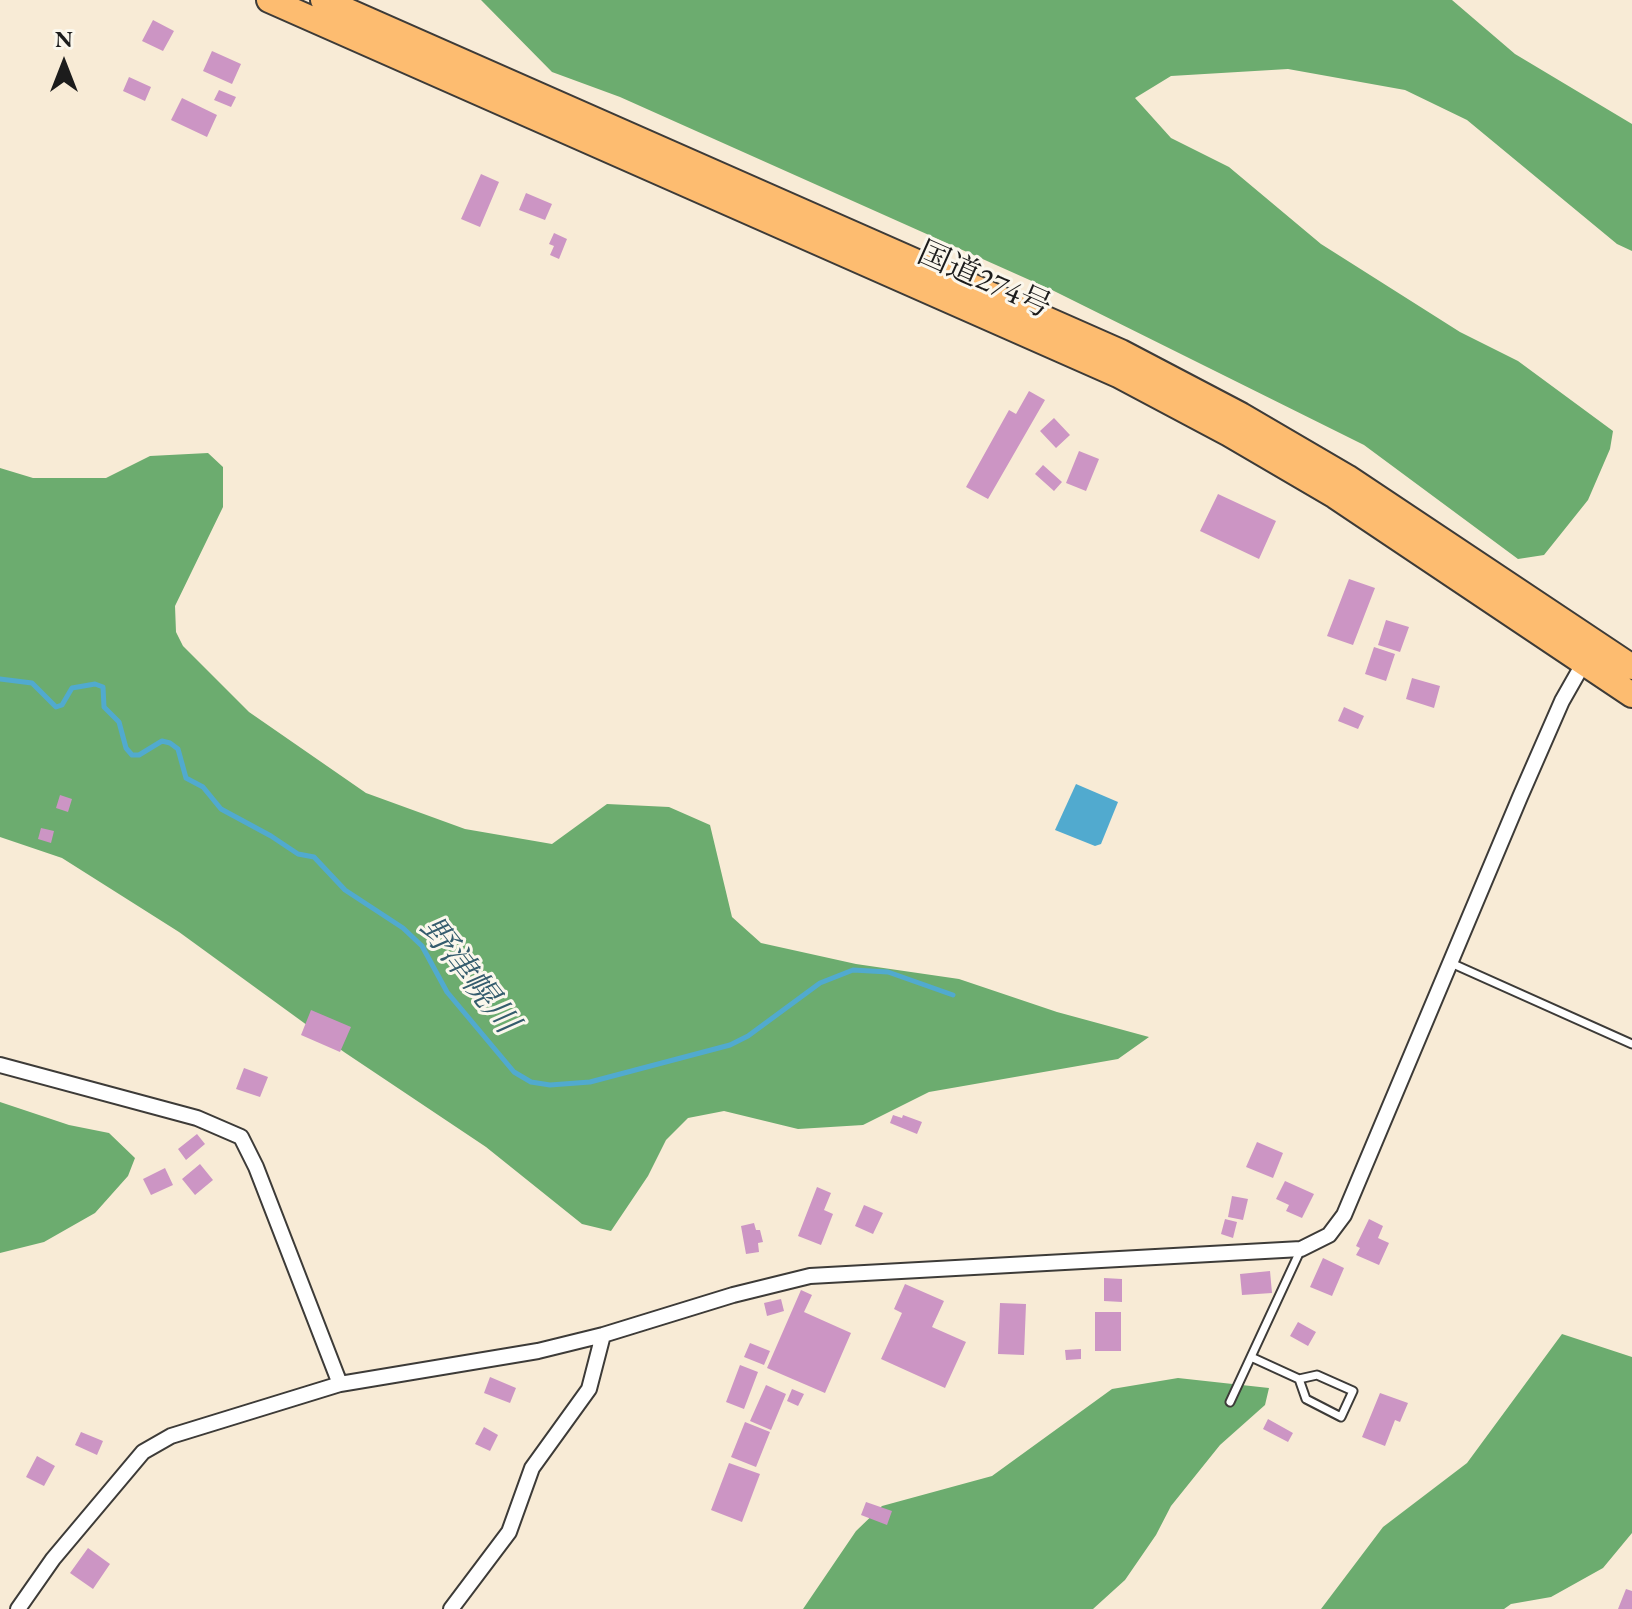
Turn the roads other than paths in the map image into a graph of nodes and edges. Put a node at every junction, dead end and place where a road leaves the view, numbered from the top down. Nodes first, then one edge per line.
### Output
1 (269, 0) edge
2 (323, 0) edge
3 (1590, 653) junction
4 (1632, 667) edge
5 (1632, 695) edge
6 (1451, 963) junction
7 (1632, 1044) edge
8 (0, 1065) edge
9 (1301, 1249) junction
10 (603, 1335) junction
11 (1251, 1357) junction
12 (1299, 1379) junction
13 (340, 1384) junction
14 (1230, 1402) dead end
15 (18, 1609) edge
16 (451, 1609) edge

1 - 3 highway, 国道274号
2 - 3 highway, 国道274号
3 - 4 highway, 国道274号
3 - 5 highway, 国道274号
3 - 6 street
6 - 7 lane
6 - 9 street
8 - 13 street
9 - 10 street
9 - 11 lane
10 - 13 street
10 - 16 street
11 - 12 lane
11 - 14 lane
12 - 12 lane
13 - 15 street

